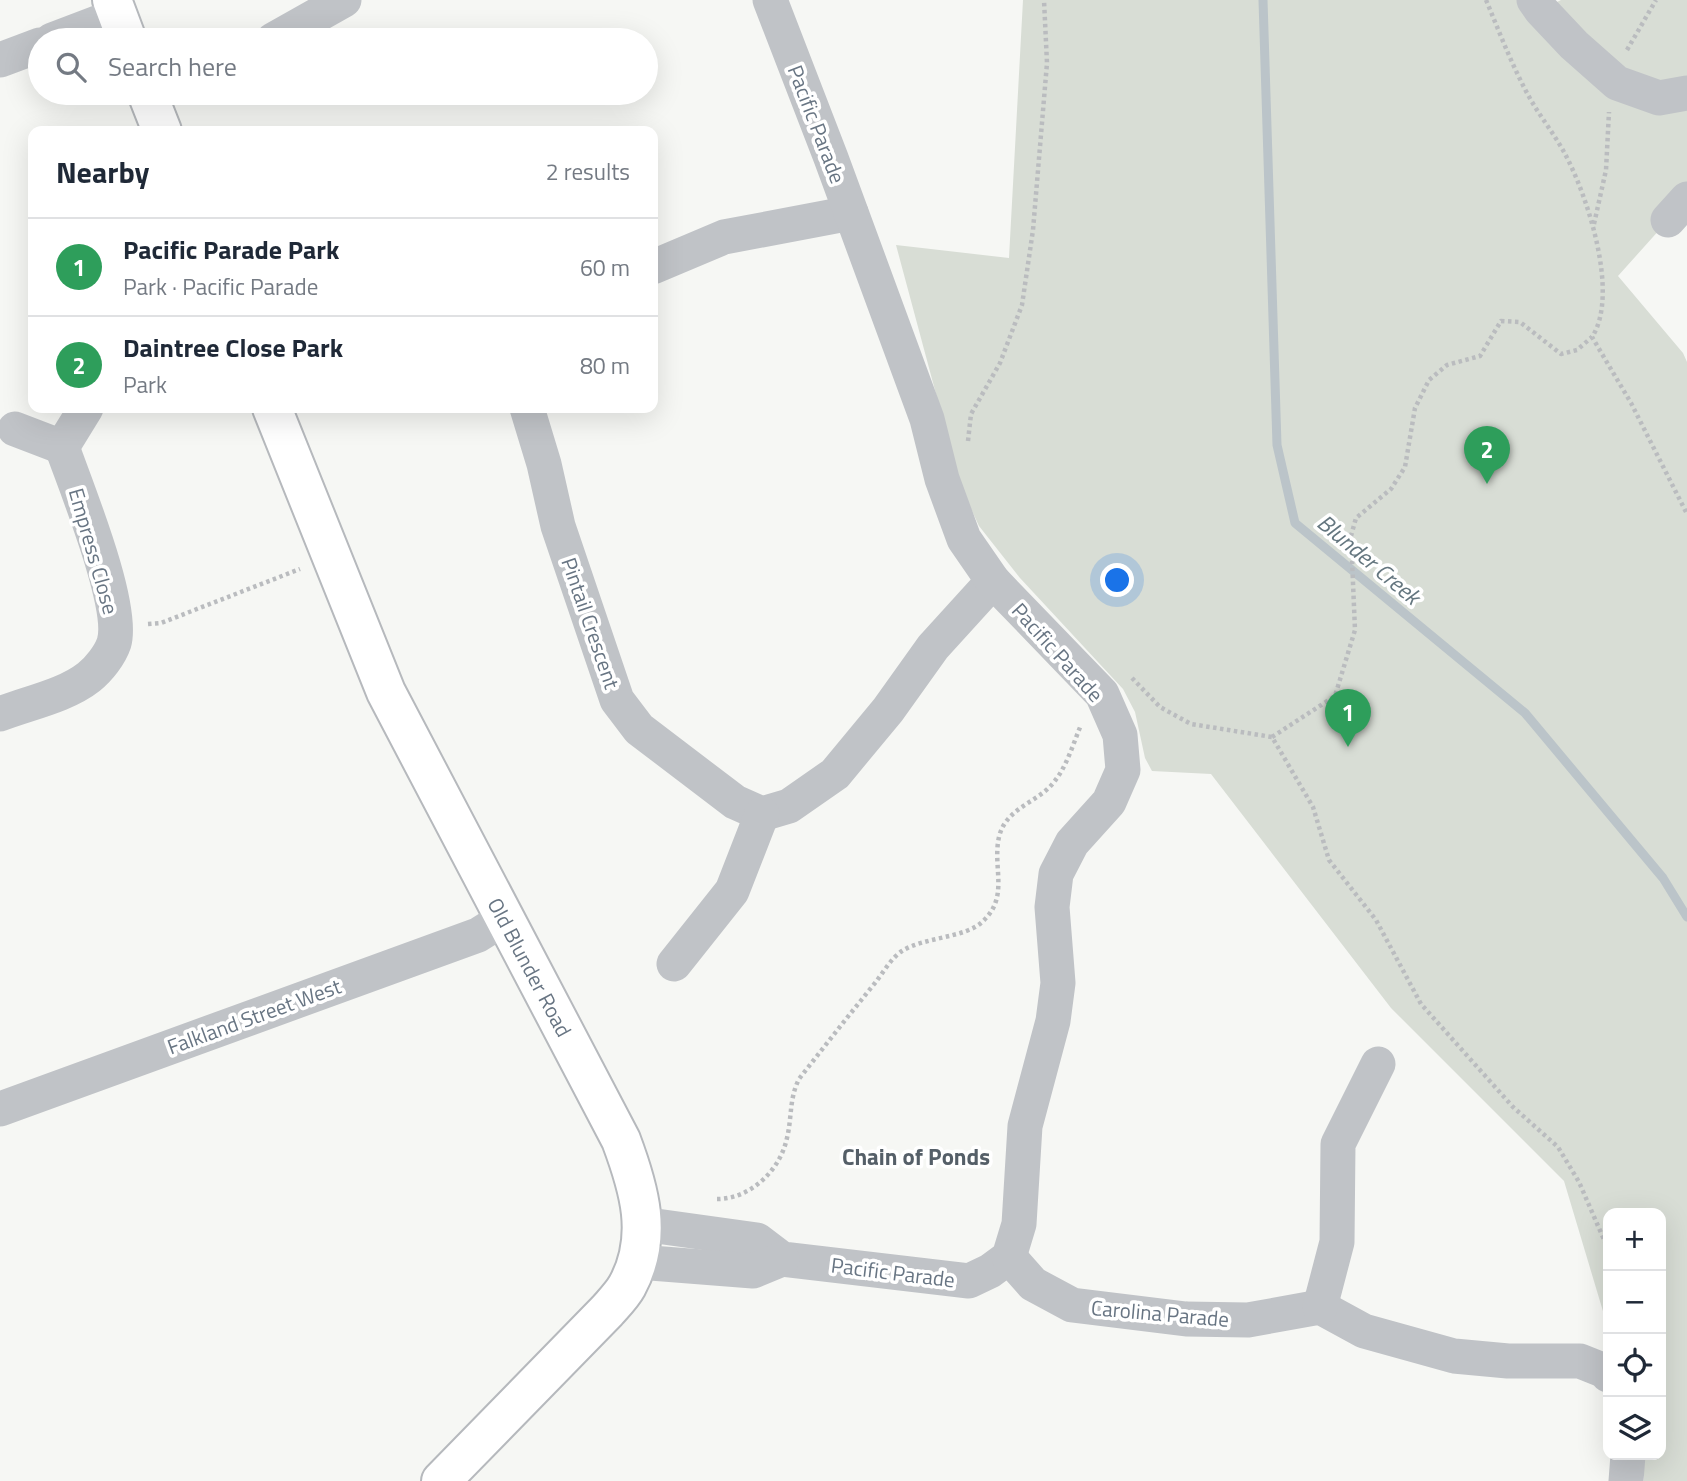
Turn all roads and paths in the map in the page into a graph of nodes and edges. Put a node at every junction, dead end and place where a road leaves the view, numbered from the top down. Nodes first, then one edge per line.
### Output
1 (344, 0) edge
2 (770, 0) edge
3 (1044, 0) edge
4 (1486, 0) edge
5 (1534, 0) edge
6 (119, 18) edge
7 (89, 28) edge
8 (294, 28) edge
9 (28, 50) edge
10 (0, 60) edge
11 (1687, 93) edge
12 (152, 105) edge
13 (160, 126) edge
14 (851, 213) junction
15 (658, 265) edge
16 (1592, 337) junction
17 (83, 413) edge
18 (274, 413) edge
19 (529, 413) edge
20 (15, 429) dead end
21 (62, 447) junction
22 (967, 449) dead end
23 (1687, 514) edge
24 (332, 557) junction
25 (993, 581) junction
26 (116, 626) junction
27 (1115, 684) junction
28 (0, 714) edge
29 (1272, 737) junction
30 (762, 814) junction
31 (505, 918) junction
32 (674, 964) dead end
33 (1378, 1064) dead end
34 (0, 1109) edge
35 (642, 1224) junction
36 (696, 1231) junction
37 (1603, 1237) edge
38 (1009, 1257) junction
39 (782, 1259) junction
40 (638, 1262) junction
41 (1320, 1307) junction
42 (1603, 1370) edge
43 (1628, 1460) edge
44 (441, 1481) edge
45 (1626, 1481) edge

1 - 8 street
2 - 14 street, Pacific Parade
3 - 22 path
4 - 16 path
5 - 11 street
6 - 7 street
9 - 10 street
12 - 13 main road
14 - 15 street
14 - 25 street, Pacific Parade
16 - 23 path
16 - 29 path
17 - 21 street
18 - 24 main road, Old Blunder Road
19 - 30 street, Pintail Crescent
20 - 21 street
21 - 26 street, Empress Close
24 - 26 path
24 - 31 main road, Old Blunder Road
25 - 27 street, Pacific Parade
25 - 30 street
26 - 28 street, Empress Close
27 - 29 path
27 - 36 path
27 - 38 street, Pacific Parade
29 - 37 path
30 - 32 street
31 - 34 street, Falkland Street West
31 - 35 main road, Old Blunder Road
33 - 41 street
35 - 36 street, Pacific Parade
35 - 40 main road, Old Blunder Road
36 - 39 street, Pacific Parade
38 - 39 street, Pacific Parade
38 - 41 street, Carolina Parade
39 - 40 street, Pacific Parade
40 - 44 main road, Old Blunder Road
41 - 42 street
43 - 45 street

